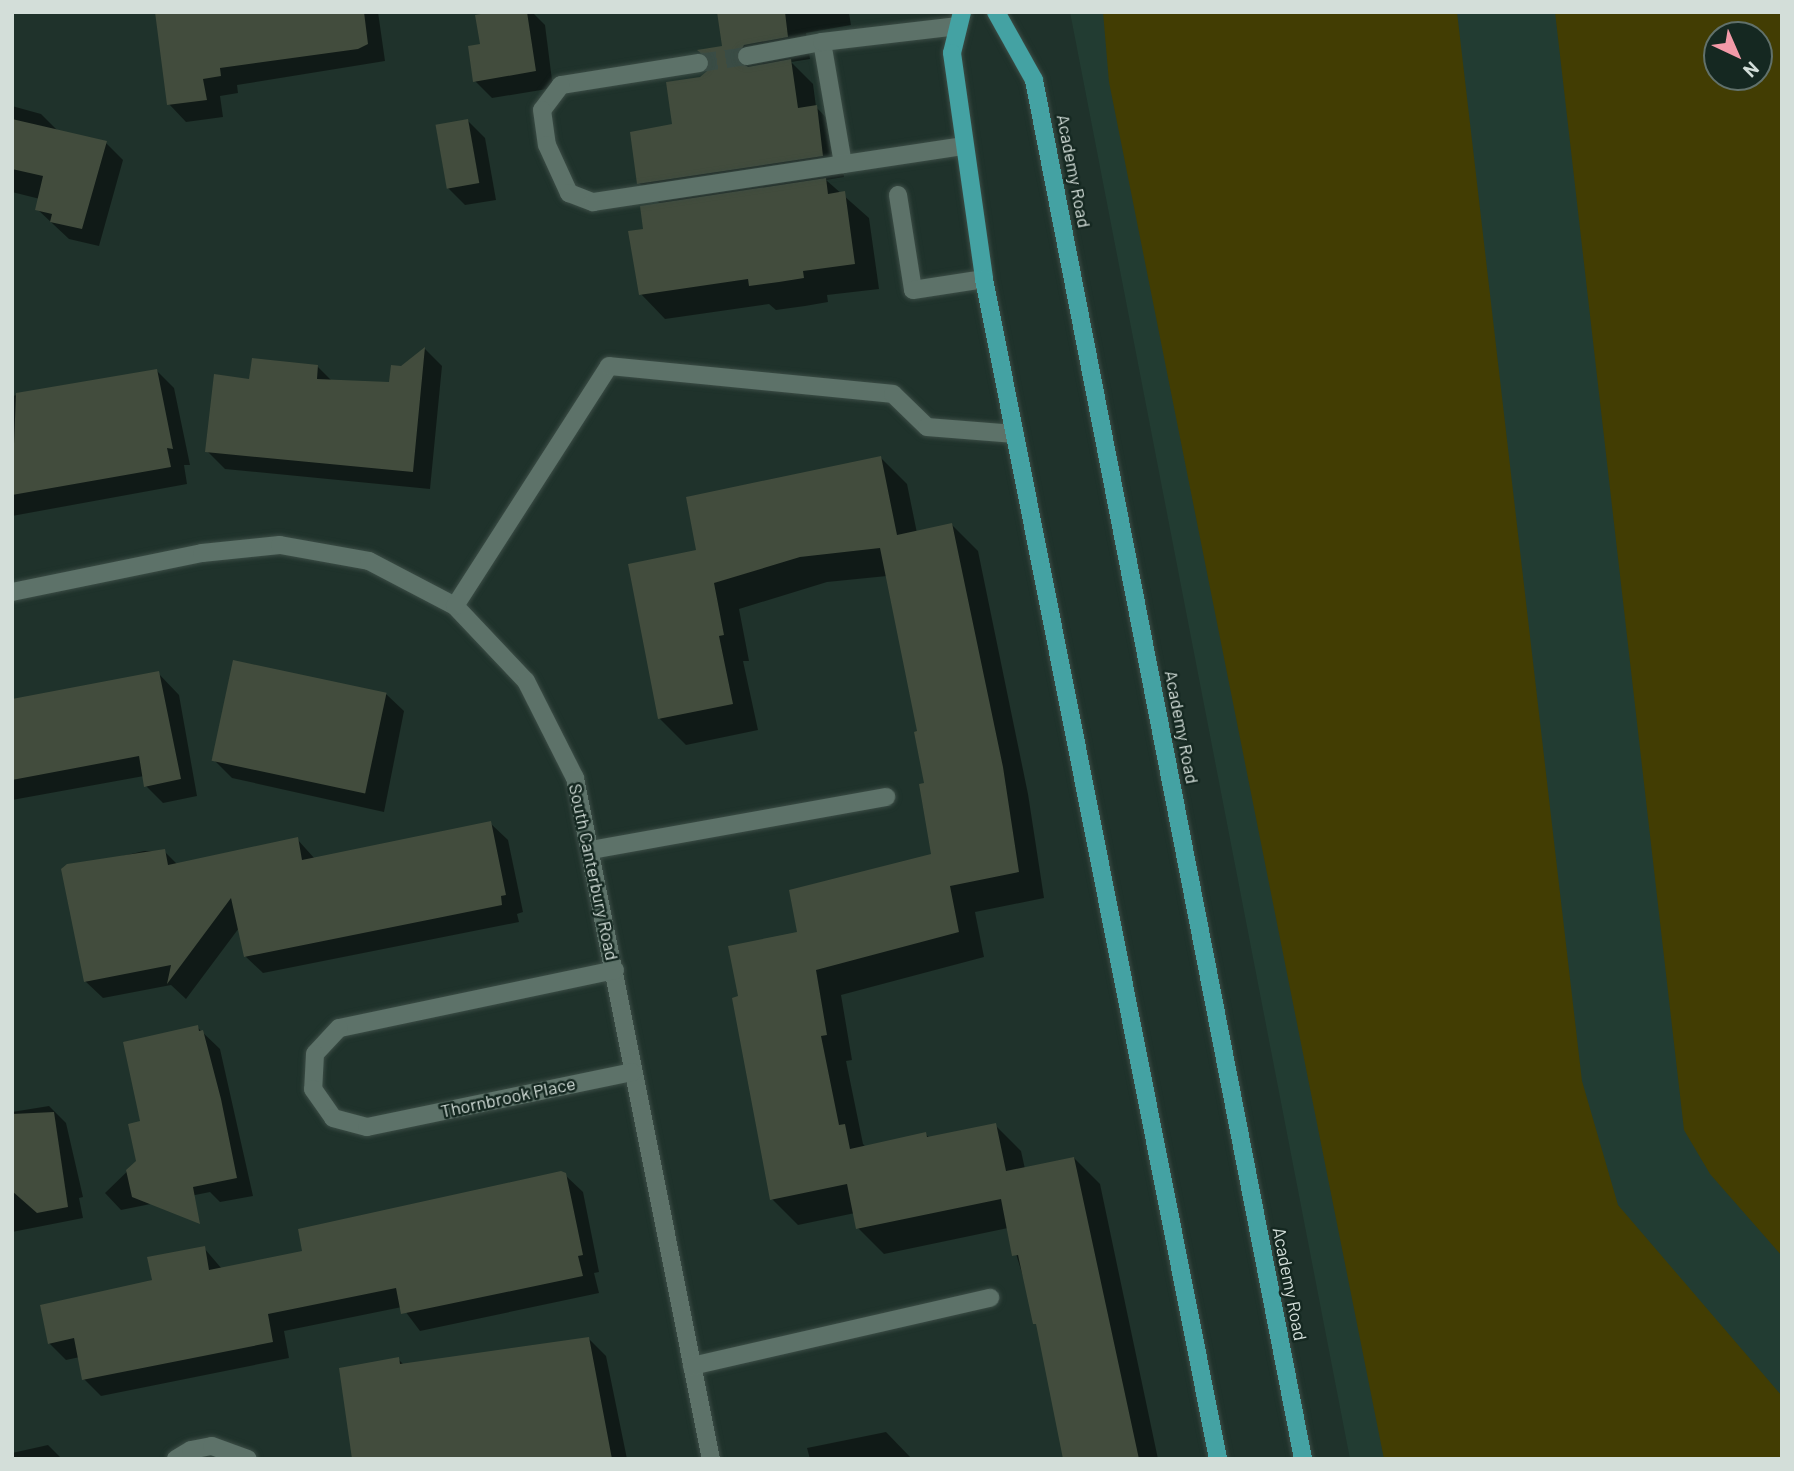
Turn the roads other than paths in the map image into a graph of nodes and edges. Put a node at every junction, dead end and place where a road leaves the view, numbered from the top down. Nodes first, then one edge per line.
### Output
1 (996, 12) edge
2 (960, 19) edge
3 (822, 42) junction
4 (747, 56) tunnel mouth
5 (699, 64) tunnel mouth
6 (962, 146) junction
7 (843, 164) junction
8 (898, 195) dead end
9 (984, 279) junction
10 (1015, 434) junction
11 (12, 592) edge
12 (455, 606) junction
13 (886, 797) dead end
14 (591, 850) junction
15 (615, 970) junction
16 (632, 1072) junction
17 (990, 1298) dead end
18 (692, 1366) junction
19 (176, 1459) edge
20 (248, 1459) edge
21 (710, 1459) edge
22 (1218, 1459) edge
23 (1303, 1459) edge

1 - 23 main road, Academy Road
2 - 3 street
2 - 6 main road
3 - 4 street
3 - 7 street
5 - 7 street
6 - 7 street
6 - 9 main road
8 - 9 street
9 - 10 main road
10 - 12 street
10 - 22 main road
11 - 12 street, South Canterbury Road
12 - 14 street, South Canterbury Road
13 - 14 street
14 - 15 street, South Canterbury Road
15 - 16 street, South Canterbury Road
15 - 16 street, Thornbrook Place
16 - 18 street, South Canterbury Road
17 - 18 street
18 - 21 street, South Canterbury Road
19 - 20 street

